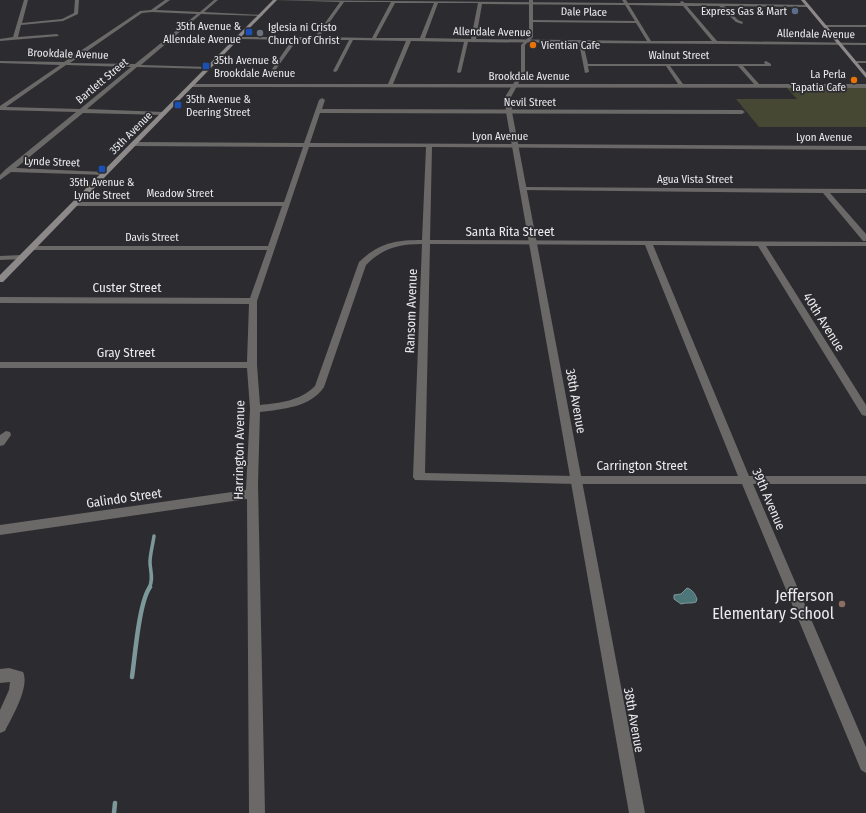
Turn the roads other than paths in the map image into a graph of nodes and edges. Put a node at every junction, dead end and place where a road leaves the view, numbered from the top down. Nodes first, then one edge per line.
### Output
1 (26, 0) edge
2 (77, 0) edge
3 (168, 0) edge
4 (216, 0) edge
5 (275, 0) edge
6 (681, 0) edge
7 (726, 0) edge
8 (803, 0) edge
9 (343, 1) junction
10 (531, 1) edge
11 (392, 2) junction
12 (436, 2) junction
13 (480, 2) junction
14 (625, 2) edge
15 (684, 4) junction
16 (720, 5) junction
17 (730, 5) junction
18 (808, 6) junction
19 (152, 12) junction
20 (200, 13) junction
21 (261, 15) junction
22 (531, 21) junction
23 (637, 22) junction
24 (742, 23) dead end
25 (20, 24) junction
26 (825, 26) junction
27 (866, 26) edge
28 (56, 35) dead end
29 (238, 38) junction
30 (15, 39) junction
31 (295, 39) junction
32 (316, 39) junction
33 (352, 39) junction
34 (0, 40) edge
35 (373, 40) junction
36 (409, 40) junction
37 (422, 40) junction
38 (466, 40) junction
39 (473, 41) junction
40 (526, 41) junction
41 (581, 42) junction
42 (650, 42) junction
43 (716, 42) junction
44 (839, 43) junction
45 (866, 44) edge
46 (0, 62) edge
47 (766, 62) dead end
48 (855, 62) junction
49 (866, 62) edge
50 (64, 64) junction
51 (586, 65) junction
52 (667, 65) junction
53 (739, 65) junction
54 (136, 66) junction
55 (208, 68) junction
56 (272, 71) dead end
57 (335, 71) dead end
58 (459, 72) dead end
59 (587, 72) dead end
60 (866, 76) edge
61 (757, 85) junction
62 (191, 86) junction
63 (390, 86) junction
64 (514, 86) junction
65 (681, 86) junction
66 (866, 86) edge
67 (322, 100) dead end
68 (0, 108) edge
69 (82, 111) junction
70 (318, 111) junction
71 (509, 112) junction
72 (742, 112) dead end
73 (163, 114) junction
74 (133, 144) junction
75 (306, 146) junction
76 (429, 146) junction
77 (516, 146) junction
78 (866, 148) edge
79 (0, 170) edge
80 (10, 170) junction
81 (104, 174) junction
82 (0, 178) edge
83 (524, 189) junction
84 (824, 190) junction
85 (866, 190) edge
86 (75, 204) junction
87 (286, 204) junction
88 (866, 239) edge
89 (426, 242) junction
90 (533, 243) junction
91 (648, 243) junction
92 (760, 244) junction
93 (866, 244) edge
94 (32, 248) junction
95 (272, 248) junction
96 (22, 257) junction
97 (0, 258) edge
98 (0, 280) edge
99 (0, 300) edge
100 (253, 301) junction
101 (0, 365) edge
102 (252, 365) junction
103 (255, 409) junction
104 (866, 413) edge
105 (419, 477) joint
106 (745, 479) junction
107 (576, 480) junction
108 (866, 480) edge
109 (252, 494) junction
110 (0, 530) edge
111 (0, 676) edge
112 (0, 726) edge
113 (866, 766) edge
114 (257, 813) edge
115 (637, 813) edge

1 - 25 street
2 - 25 street
3 - 19 street
4 - 20 street, Bartlett Street
5 - 9 street
5 - 21 main road, 35th Avenue
6 - 15 street
7 - 17 street
8 - 18 main road
9 - 11 street
9 - 32 street
10 - 13 street
10 - 14 street
10 - 22 street, 38th Avenue
11 - 12 street
11 - 35 street
12 - 13 street
12 - 37 street
13 - 39 street
14 - 15 street
14 - 23 street
15 - 16 street
15 - 43 street
16 - 17 street
16 - 24 street
17 - 18 street
18 - 26 main road
19 - 20 street
19 - 50 street
20 - 21 street
20 - 54 street, Bartlett Street
21 - 29 main road, 35th Avenue
22 - 23 street, Dale Place
22 - 40 street, 38th Avenue
23 - 42 street
25 - 30 street
26 - 27 street
26 - 44 main road
28 - 30 street
29 - 31 street, Allendale Avenue
29 - 55 main road, 35th Avenue
30 - 34 street
31 - 32 street, Allendale Avenue
31 - 56 street
32 - 33 street, Allendale Avenue
33 - 35 street, Allendale Avenue
33 - 57 street
35 - 36 street, Allendale Avenue
36 - 37 street, Allendale Avenue
36 - 63 street
37 - 38 street, Allendale Avenue
38 - 39 street, Allendale Avenue
38 - 58 street
39 - 40 street, Allendale Avenue
40 - 41 street, Allendale Avenue
40 - 64 street, 38th Avenue
41 - 42 street, Allendale Avenue
41 - 51 street
42 - 43 street, Allendale Avenue
43 - 44 street, Allendale Avenue
44 - 45 street, Allendale Avenue
44 - 48 main road
46 - 50 street, Brookdale Avenue
47 - 53 street, Walnut Street
48 - 49 street
48 - 60 main road
50 - 54 street, Brookdale Avenue
50 - 68 street
51 - 52 street, Walnut Street
51 - 59 street
52 - 53 street, Walnut Street
52 - 65 street
53 - 61 street
54 - 55 street, Brookdale Avenue
54 - 69 street, Bartlett Street
55 - 62 main road, 35th Avenue
61 - 65 street, Brookdale Avenue
61 - 66 street, Brookdale Avenue
62 - 63 street, Brookdale Avenue
62 - 73 main road, 35th Avenue
63 - 64 street, Brookdale Avenue
64 - 65 street, Brookdale Avenue
64 - 71 street, 38th Avenue
67 - 70 street, Harrington Avenue
68 - 69 street
69 - 73 street
69 - 80 street, Bartlett Street
70 - 71 street, Nevil Street
70 - 75 street, Harrington Avenue
71 - 72 street, Nevil Street
71 - 77 street, 38th Avenue
73 - 74 main road, 35th Avenue
74 - 75 street, Lyon Avenue
74 - 81 main road, 35th Avenue
75 - 76 street, Lyon Avenue
75 - 87 street, Harrington Avenue
76 - 77 street, Lyon Avenue
76 - 89 street, Ransom Avenue
77 - 78 street, Lyon Avenue
77 - 83 street, 38th Avenue
79 - 80 street, Lynde Street
80 - 81 street, Lynde Street
80 - 82 street, Bartlett Street
81 - 86 main road, 35th Avenue
83 - 84 street, Agua Vista Street
83 - 90 street, 38th Avenue
84 - 85 street, Agua Vista Street
84 - 88 street
86 - 87 street, Meadow Street
86 - 94 main road, 35th Avenue
87 - 95 street, Harrington Avenue
89 - 90 street, Santa Rita Street
89 - 103 street, Santa Rita Street
89 - 105 street, Ransom Avenue
90 - 91 street, Santa Rita Street
90 - 107 street, 38th Avenue
91 - 92 street, Santa Rita Street
91 - 106 street, 39th Avenue
92 - 93 street, Santa Rita Street
92 - 104 street, 40th Avenue
94 - 95 street, Davis Street
94 - 96 main road, 35th Avenue
95 - 100 street, Harrington Avenue
96 - 97 street
96 - 98 main road, 35th Avenue
99 - 100 street, Custer Street
100 - 102 street, Harrington Avenue
101 - 102 street, Gray Street
102 - 103 street, Harrington Avenue
103 - 109 street, Harrington Avenue
105 - 107 street, Carrington Street
106 - 107 street, Carrington Street
106 - 108 street, Carrington Street
106 - 113 street, 39th Avenue
107 - 115 street, 38th Avenue
109 - 110 street, Galindo Street
109 - 114 street, Harrington Avenue
111 - 112 street

